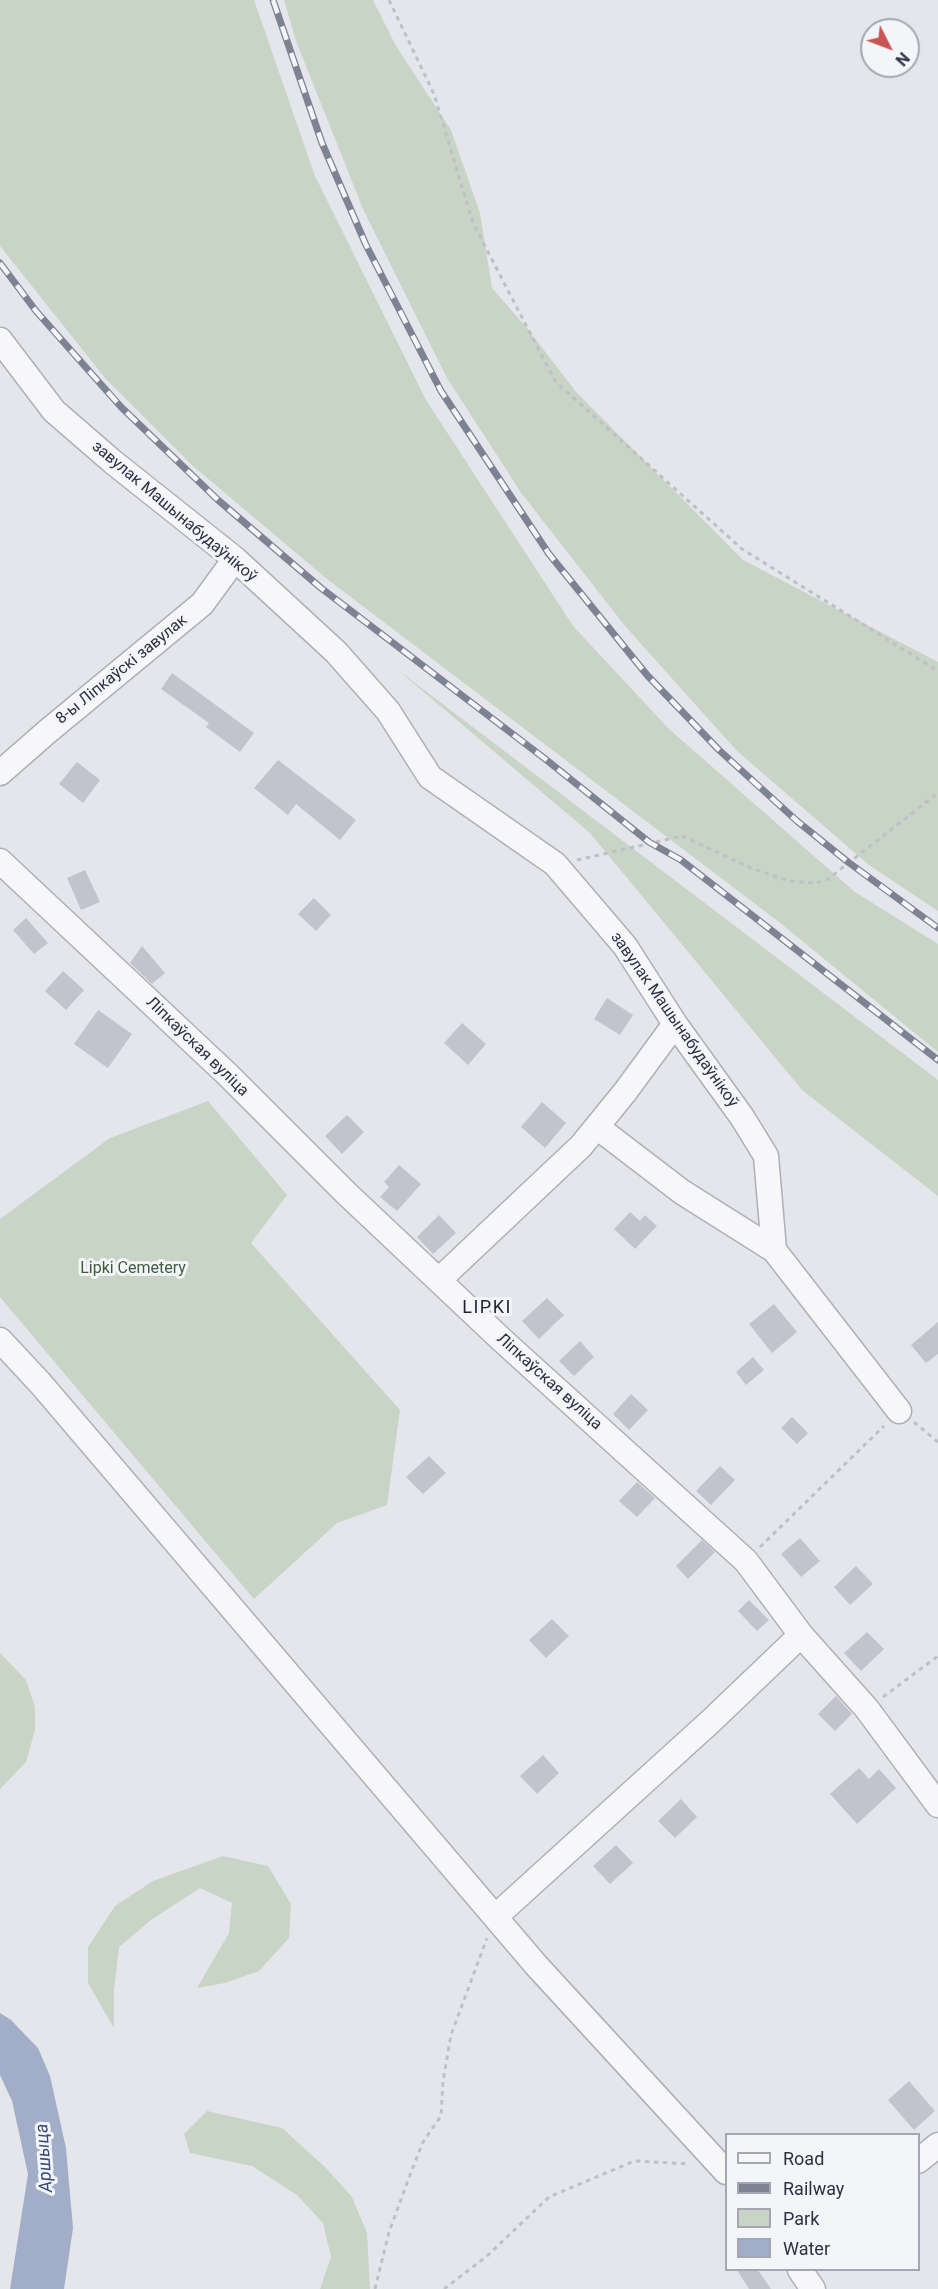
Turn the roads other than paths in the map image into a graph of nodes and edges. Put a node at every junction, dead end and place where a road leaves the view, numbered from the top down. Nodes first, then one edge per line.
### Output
1 (0, 340) edge
2 (235, 559) junction
3 (0, 773) edge
4 (0, 861) edge
5 (675, 1024) junction
6 (597, 1127) junction
7 (774, 1250) junction
8 (440, 1279) junction
9 (0, 1340) edge
10 (899, 1411) road end
11 (801, 1635) junction
12 (938, 1805) edge
13 (495, 1917) junction
14 (938, 2145) edge
15 (920, 2159) edge
16 (724, 2169) edge
17 (801, 2271) edge
18 (813, 2289) edge

1 - 2 street, завулак Машынабудаўнікоў
2 - 3 street, 8-ы Ліпкаўскі завулак
2 - 5 street, завулак Машынабудаўнікоў
4 - 8 street, Ліпкаўская вуліца
5 - 6 street
5 - 7 street, завулак Машынабудаўнікоў
6 - 7 street
6 - 8 street
7 - 10 street
8 - 11 street, Ліпкаўская вуліца
9 - 13 street
11 - 12 street, Ліпкаўская вуліца
11 - 13 street
13 - 16 street
14 - 15 street
17 - 18 street

